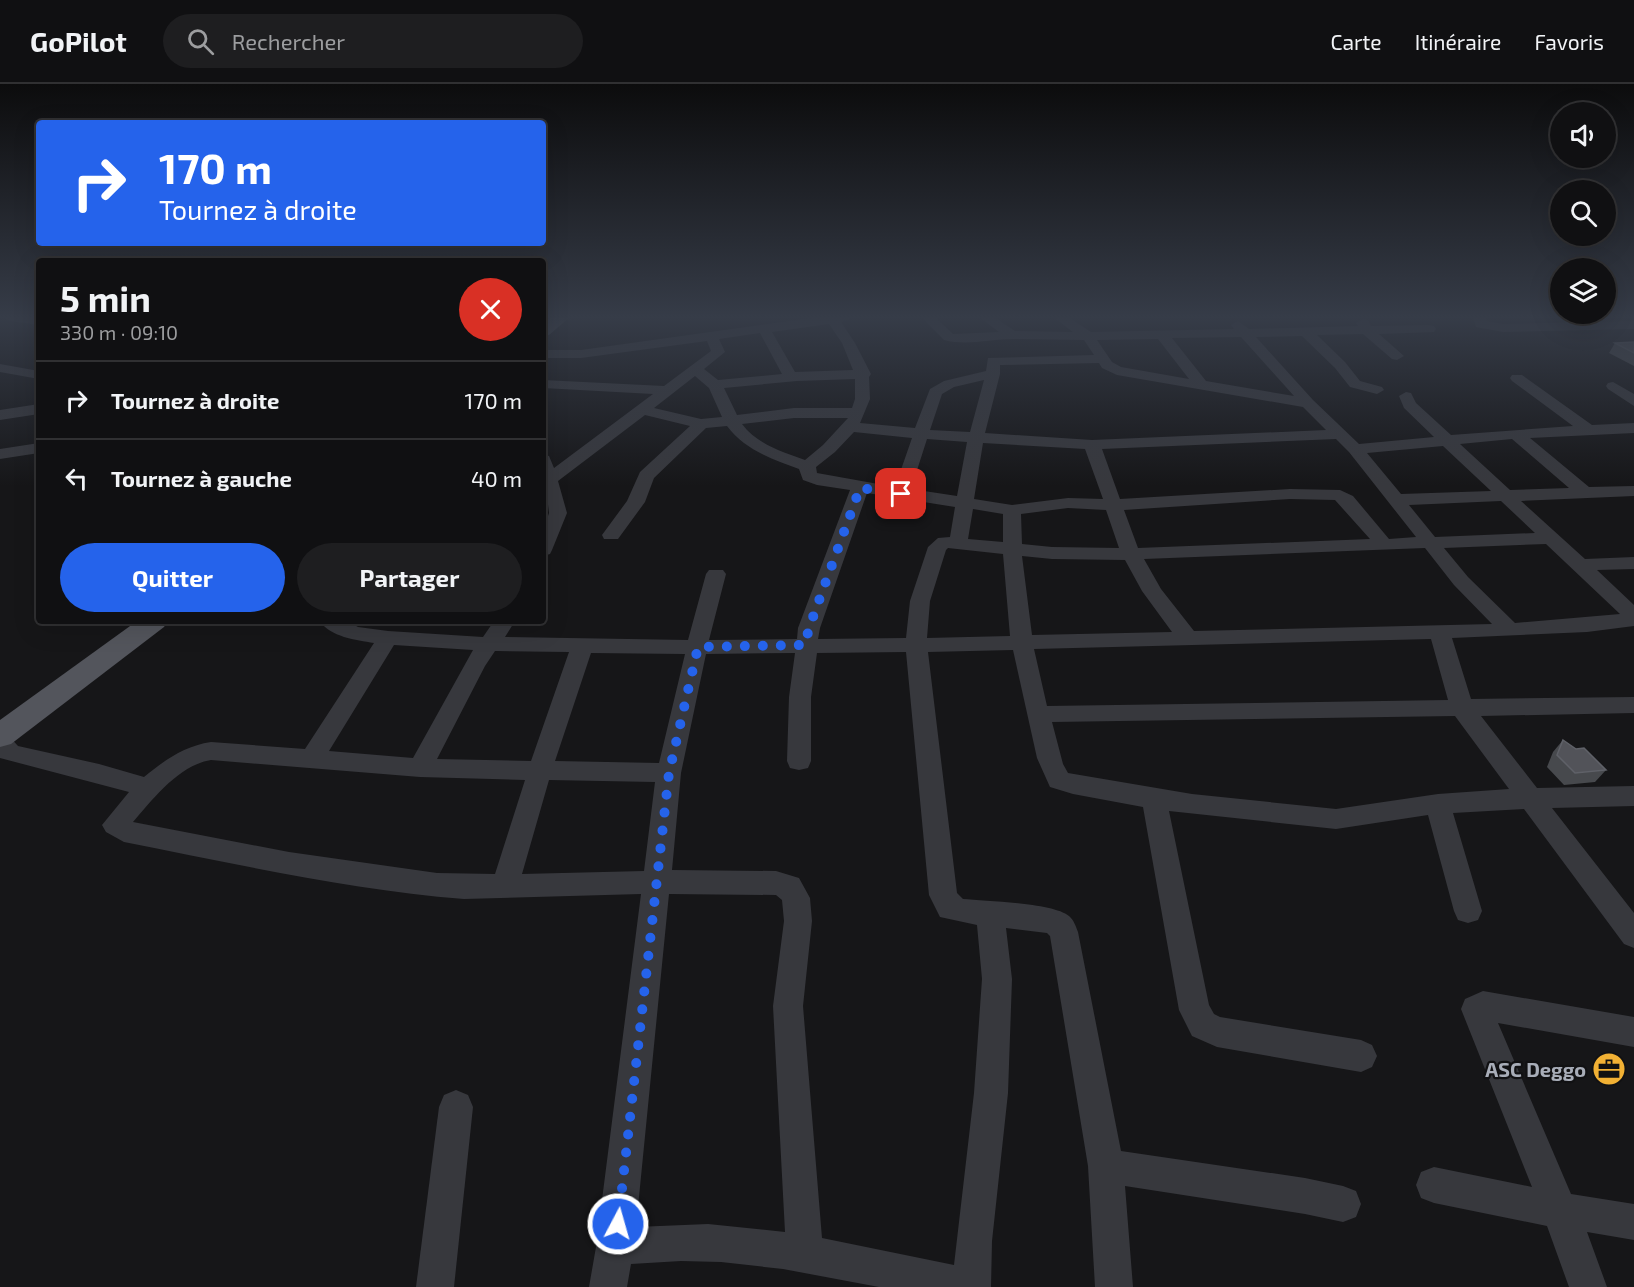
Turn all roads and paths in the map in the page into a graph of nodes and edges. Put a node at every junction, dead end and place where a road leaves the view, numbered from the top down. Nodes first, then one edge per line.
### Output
1 (689, 373) edge
2 (703, 373) edge
3 (788, 373) edge
4 (964, 373) edge
5 (984, 373) edge
6 (1131, 373) edge
7 (1192, 373) edge
8 (1281, 373) edge
9 (1346, 373) edge
10 (864, 374) joint
11 (794, 377) junction
12 (1517, 378) dead end
13 (546, 384) edge
14 (714, 385) junction
15 (1201, 385) junction
16 (1612, 386) dead end
17 (665, 390) junction
18 (1377, 390) dead end
19 (1406, 396) dead end
20 (1634, 401) edge
21 (1308, 403) junction
22 (36, 409) edge
23 (640, 409) junction
24 (0, 415) edge
25 (730, 420) junction
26 (853, 420) junction
27 (701, 424) junction
28 (1634, 428) edge
29 (1588, 430) junction
30 (923, 434) junction
31 (1339, 434) junction
32 (1516, 434) junction
33 (976, 438) junction
34 (1448, 441) junction
35 (1092, 445) junction
36 (36, 448) edge
37 (1355, 449) junction
38 (0, 454) edge
39 (807, 466) junction
40 (546, 482) edge
41 (860, 488) junction
42 (1634, 491) edge
43 (1585, 492) junction
44 (901, 494) junction
45 (1505, 494) junction
46 (1395, 500) junction
47 (964, 504) junction
48 (1113, 505) junction
49 (1012, 510) junction
50 (611, 535) dead end
51 (1551, 538) junction
52 (1430, 542) junction
53 (546, 543) edge
54 (958, 543) junction
55 (1384, 544) junction
56 (1011, 549) junction
57 (1131, 554) junction
58 (1634, 563) edge
59 (1580, 565) junction
60 (716, 573) dead end
61 (1634, 617) edge
62 (123, 624) edge
63 (151, 624) edge
64 (336, 624) edge
65 (503, 624) edge
66 (1510, 630) junction
67 (1438, 631) junction
68 (402, 633) edge
69 (1188, 638) junction
70 (1021, 641) junction
71 (489, 644) junction
72 (805, 645) junction
73 (916, 645) junction
74 (582, 646) junction
75 (698, 647) junction
76 (1634, 705) edge
77 (1462, 708) junction
78 (0, 713) edge
79 (1038, 714) junction
80 (2, 748) edge
81 (311, 760) junction
82 (799, 761) dead end
83 (420, 768) junction
84 (540, 770) junction
85 (669, 773) junction
86 (148, 788) junction
87 (1634, 796) edge
88 (1530, 798) junction
89 (1154, 799) junction
90 (1438, 804) junction
91 (657, 882) junction
92 (505, 886) junction
93 (1468, 911) dead end
94 (990, 915) junction
95 (1629, 922) edge
96 (1634, 1032) edge
97 (1361, 1056) dead end
98 (456, 1107) dead end
99 (1106, 1166) junction
100 (1434, 1185) dead end
101 (1344, 1204) dead end
102 (1560, 1210) junction
103 (1634, 1221) edge
104 (615, 1247) junction
105 (805, 1254) junction
106 (435, 1287) edge
107 (608, 1287) edge
108 (966, 1287) edge
109 (972, 1287) edge
110 (1114, 1287) edge
111 (1588, 1287) edge

1 - 17 street
2 - 14 street
3 - 11 street
4 - 30 street
5 - 33 street
6 - 15 street
7 - 15 street
8 - 21 street
9 - 18 street
10 - 11 street
10 - 26 street
11 - 14 street
12 - 29 street
13 - 17 street
14 - 25 street
15 - 21 street
16 - 20 street
17 - 23 street
19 - 34 street
21 - 31 street
22 - 24 street
23 - 27 street
23 - 40 street
25 - 26 street
25 - 27 street
25 - 39 street
26 - 30 street
26 - 39 street
27 - 50 street
28 - 29 street
29 - 32 street
30 - 33 street
30 - 44 street
31 - 35 street
31 - 37 street
32 - 34 street
32 - 43 street
33 - 35 street
33 - 47 street
34 - 37 street
34 - 45 street
35 - 48 street
36 - 38 street
37 - 46 street
39 - 41 street
40 - 53 street
41 - 44 street
41 - 72 street
42 - 43 street
43 - 45 street
44 - 47 street
45 - 46 street
45 - 51 street
46 - 52 street
47 - 49 street
47 - 54 street
48 - 49 street
48 - 55 street
48 - 57 street
49 - 56 street
51 - 52 street
51 - 59 street
52 - 55 street
52 - 66 street
54 - 56 street
54 - 73 street
55 - 57 street
56 - 57 street
56 - 70 street
57 - 69 street
58 - 59 street
59 - 61 street
60 - 75 street
61 - 66 street
62 - 78 main road
63 - 80 main road
64 - 68 street
65 - 71 street
66 - 67 street
67 - 69 street
67 - 77 street
68 - 71 street
68 - 81 street
69 - 70 street
70 - 73 street
70 - 79 street
71 - 74 street
71 - 83 street
72 - 73 street
72 - 75 street
72 - 82 street
73 - 94 street
74 - 75 street
74 - 84 street
75 - 85 street
76 - 77 street
77 - 79 street
77 - 88 street
79 - 89 street
80 - 86 street
81 - 83 street
81 - 86 street
83 - 84 street
84 - 85 street
84 - 92 street
85 - 91 street
86 - 92 street
87 - 88 street
88 - 90 street
88 - 95 street
89 - 90 street
89 - 97 street
90 - 93 street
91 - 92 street
91 - 104 street
91 - 105 street
94 - 99 street
94 - 109 street
96 - 102 street
98 - 106 street
99 - 101 street
99 - 110 street
100 - 102 street
102 - 103 street
102 - 111 street
104 - 105 street
104 - 107 street
105 - 108 street

